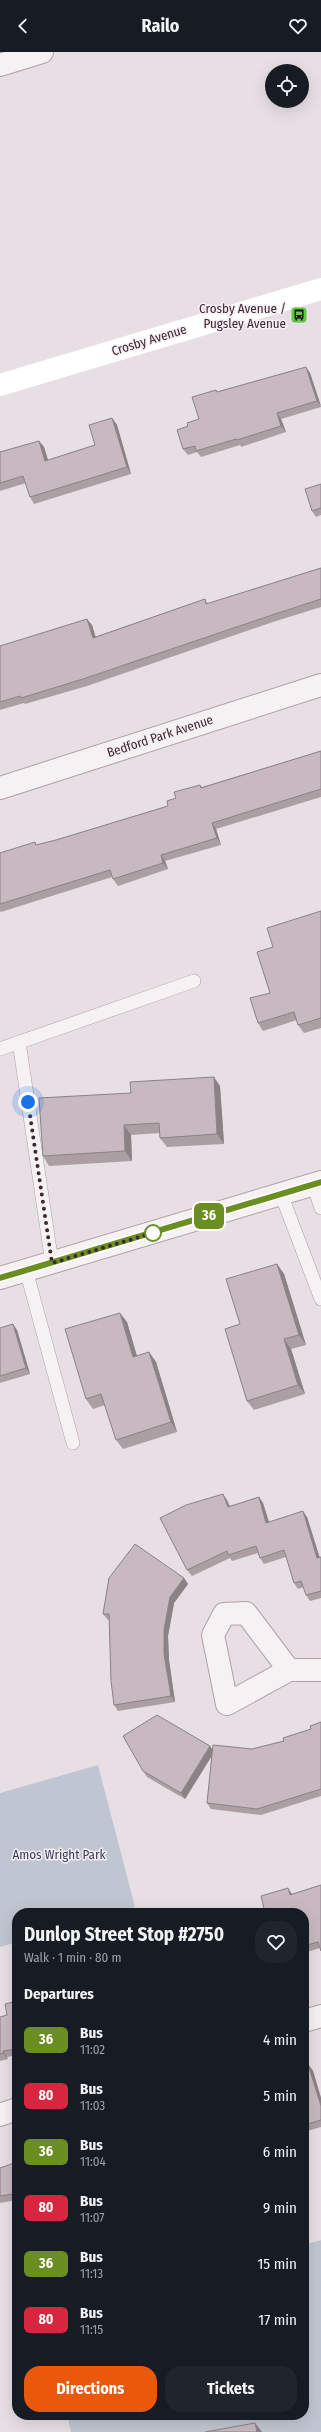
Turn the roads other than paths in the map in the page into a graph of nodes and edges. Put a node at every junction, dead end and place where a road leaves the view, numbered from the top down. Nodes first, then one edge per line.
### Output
1 (42, 52) edge
2 (0, 65) edge
3 (321, 289) edge
4 (0, 385) edge
5 (321, 685) edge
6 (0, 788) edge
7 (194, 981) dead end
8 (19, 1042) junction
9 (0, 1049) edge
10 (317, 1183) edge
11 (281, 1194) junction
12 (321, 1208) edge
13 (52, 1263) junction
14 (26, 1270) junction
15 (0, 1278) edge
16 (321, 1299) edge
17 (73, 1443) dead end
18 (288, 1670) dead end
19 (321, 1670) edge
20 (321, 2016) edge
21 (309, 2020) edge
22 (12, 2111) edge
23 (0, 2115) edge

1 - 2 street
3 - 4 street, Crosby Avenue
5 - 6 street, Bedford Park Avenue
7 - 8 lane
8 - 9 lane
8 - 13 lane
10 - 11 street
10 - 12 lane
11 - 13 street
11 - 16 lane
13 - 14 street
14 - 15 street
14 - 17 lane
18 - 19 street
20 - 21 street
22 - 23 street

